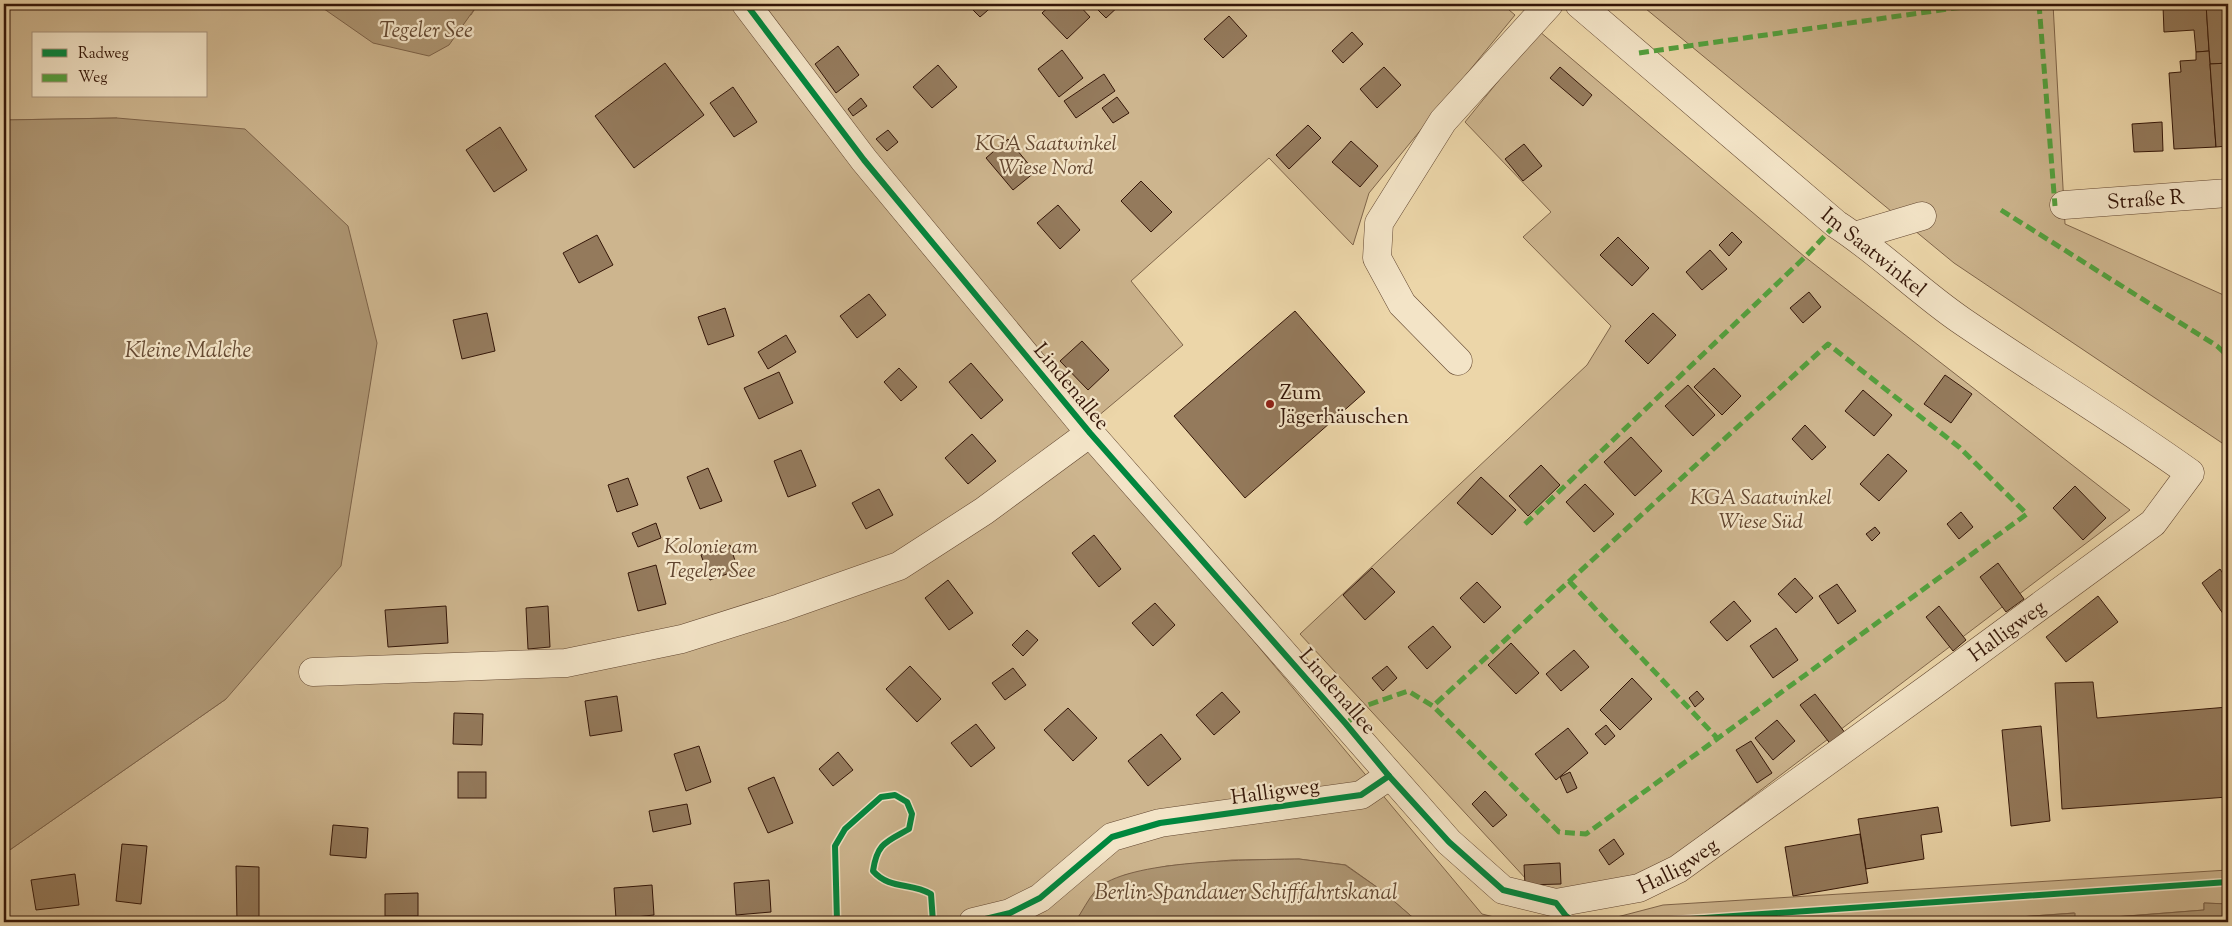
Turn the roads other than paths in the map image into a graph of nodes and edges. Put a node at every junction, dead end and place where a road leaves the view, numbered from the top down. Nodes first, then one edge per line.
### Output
1 (746, 4) edge
2 (1549, 4) edge
3 (1579, 4) edge
4 (2228, 194) edge
5 (2064, 205) dead end
6 (1922, 216) dead end
7 (1855, 236) junction
8 (1458, 361) dead end
9 (1090, 433) junction
10 (2190, 473) joint
11 (313, 672) dead end
12 (1389, 776) junction
13 (973, 922) edge

1 - 9 street, Lindenallee
2 - 8 street
3 - 7 street, Im Saatwinkel
4 - 5 street, Straße R
6 - 7 street
7 - 10 street, Im Saatwinkel
9 - 11 street
9 - 12 street, Lindenallee
10 - 12 street, Halligweg
12 - 13 street, Halligweg

